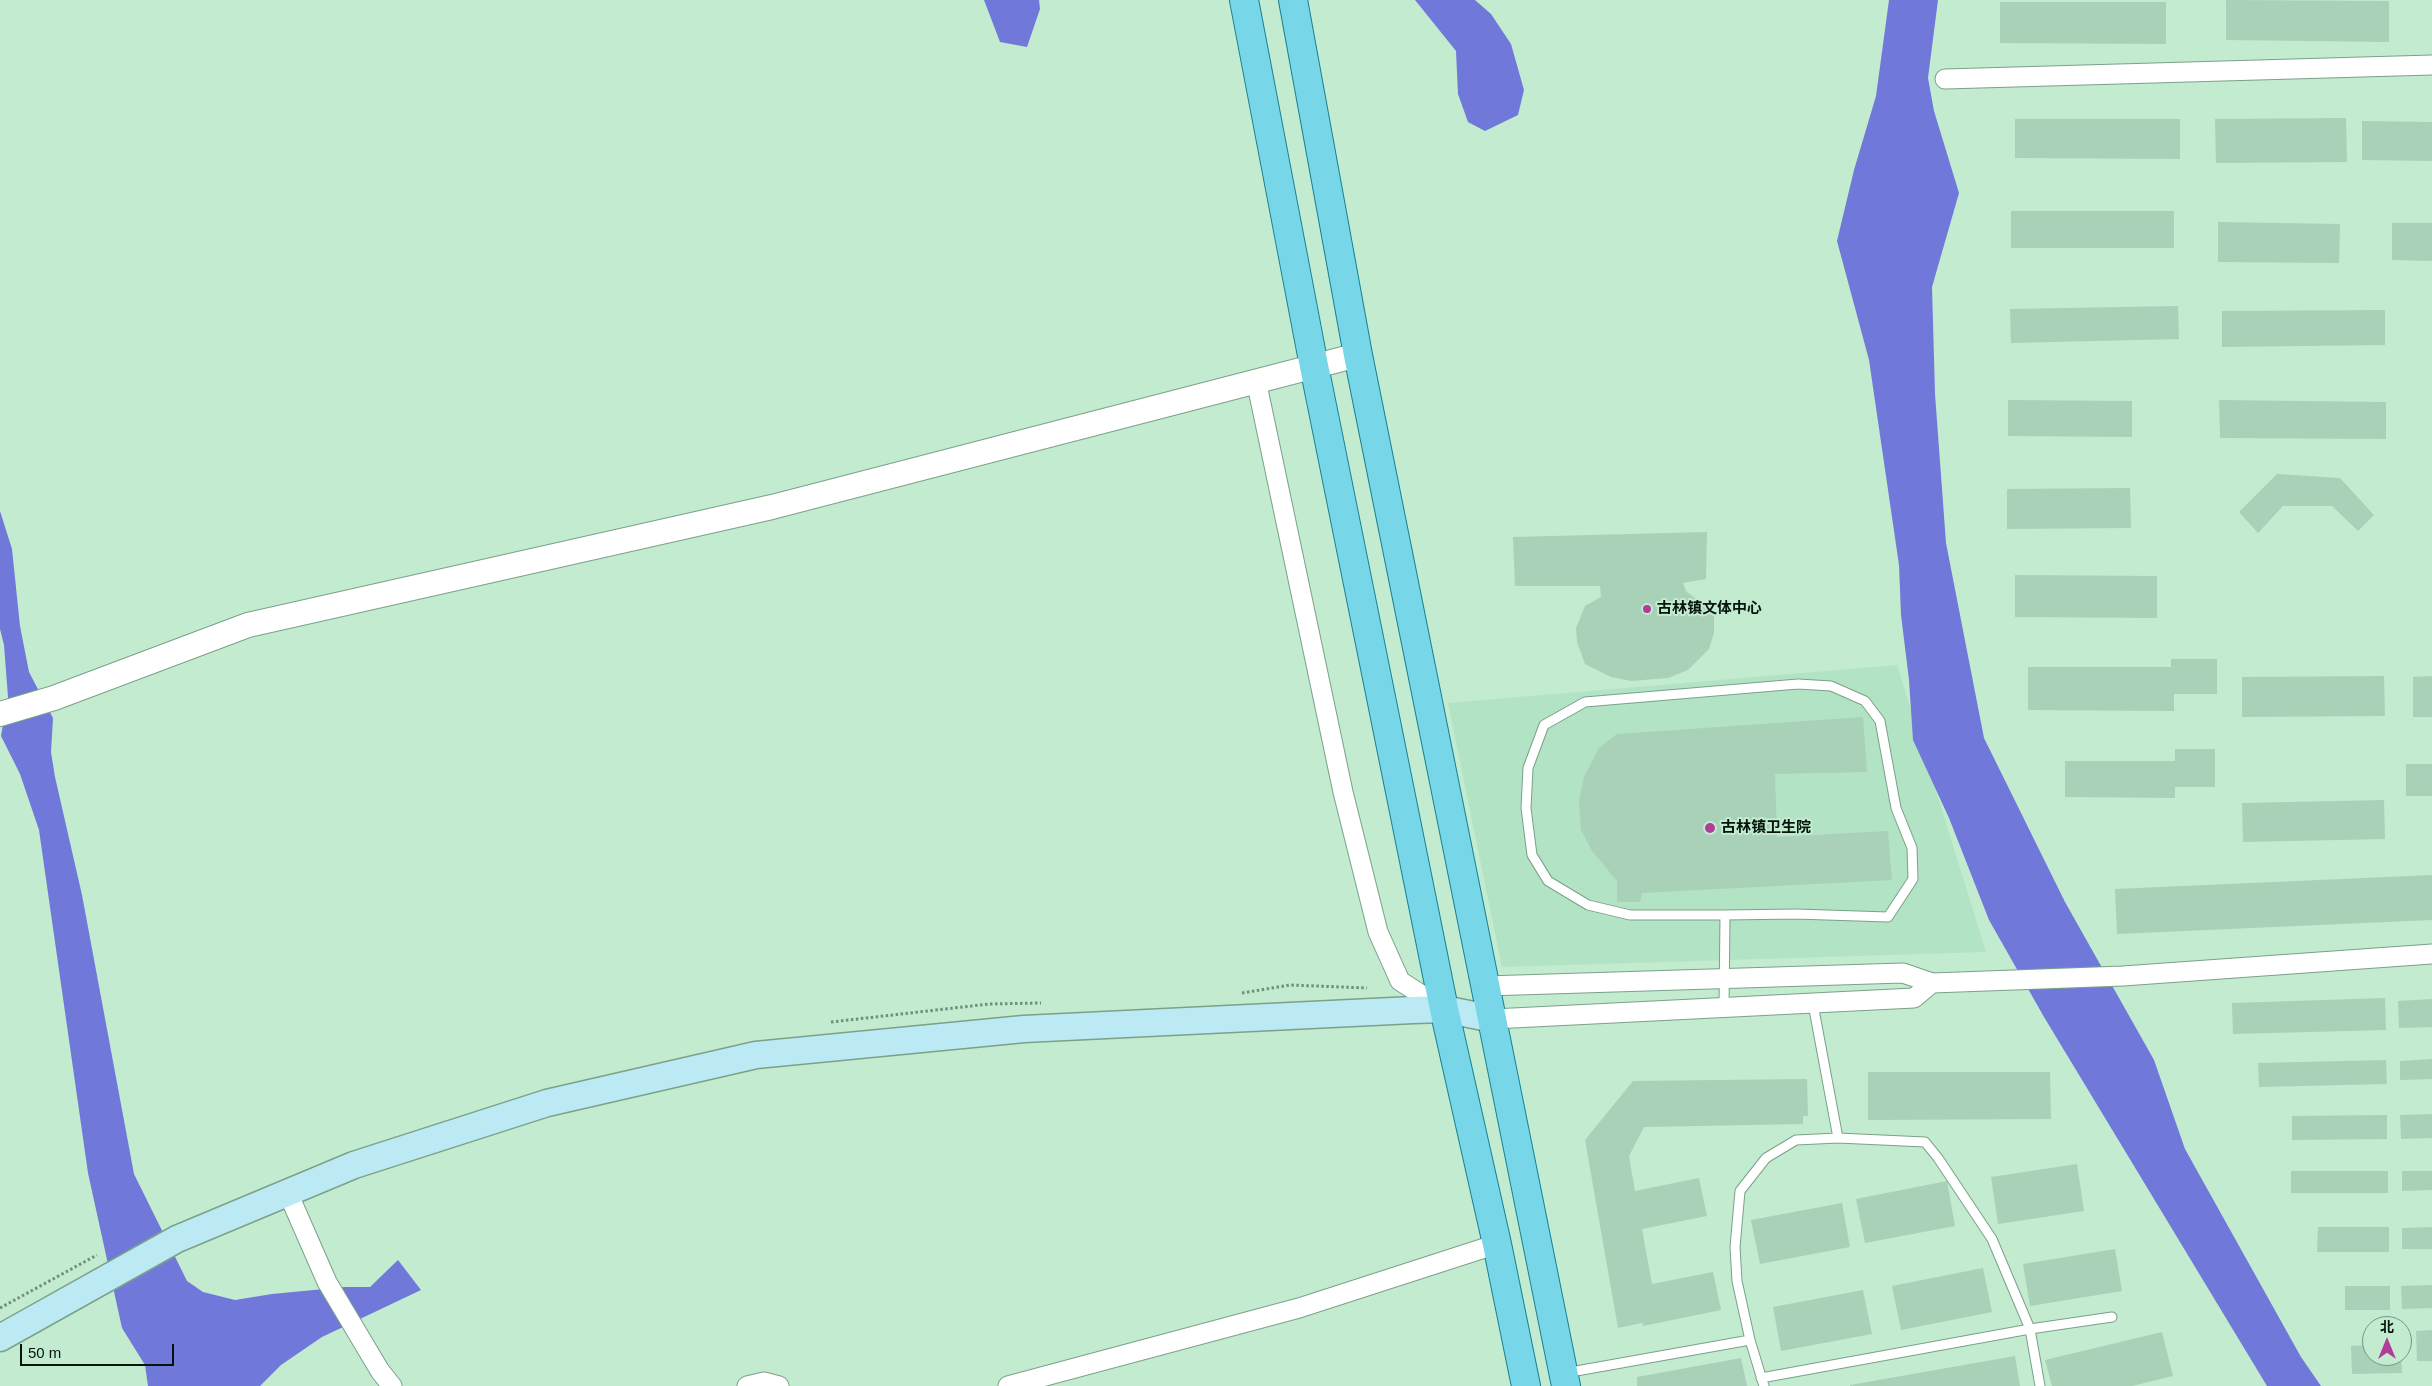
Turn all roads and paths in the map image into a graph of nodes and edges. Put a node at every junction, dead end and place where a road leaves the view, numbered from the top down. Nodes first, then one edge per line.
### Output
1 (1244, 0) edge
2 (1293, 0) edge
3 (2432, 65) edge
4 (1945, 79) dead end
5 (1358, 355) junction
6 (1314, 366) junction
7 (1256, 380) junction
8 (2, 713) edge
9 (1725, 915) junction
10 (2432, 954) edge
11 (1724, 978) junction
12 (1932, 983) junction
13 (1486, 986) junction
14 (1813, 1004) junction
15 (1724, 1007) junction
16 (1444, 1009) junction
17 (1493, 1019) junction
18 (1838, 1138) junction
19 (288, 1193) junction
20 (1497, 1244) junction
21 (84, 1260) dead end
22 (0, 1308) edge
23 (2112, 1317) dead end
24 (2030, 1329) junction
25 (0, 1338) edge
26 (1750, 1340) junction
27 (1565, 1380) edge
28 (1763, 1382) edge
29 (392, 1386) edge
30 (747, 1386) edge
31 (779, 1386) edge
32 (1008, 1386) edge
33 (1526, 1386) edge
34 (2040, 1386) edge

1 - 6 main road
2 - 5 main road
3 - 4 street
5 - 6 street
5 - 13 main road
6 - 7 street
6 - 16 main road
7 - 8 street
7 - 16 street
9 - 9 lane
9 - 11 lane
10 - 12 street
11 - 12 street
11 - 13 street
11 - 15 lane
12 - 14 street
13 - 16 main road
13 - 17 main road
14 - 15 street
14 - 18 lane
15 - 17 street
16 - 17 main road
16 - 19 main road
16 - 20 main road
17 - 27 main road
18 - 24 lane
18 - 26 lane
19 - 25 main road
19 - 29 street
20 - 32 street
20 - 33 main road
21 - 22 path
23 - 24 lane
24 - 28 lane
24 - 34 lane
26 - 27 lane
26 - 28 lane
30 - 31 street

